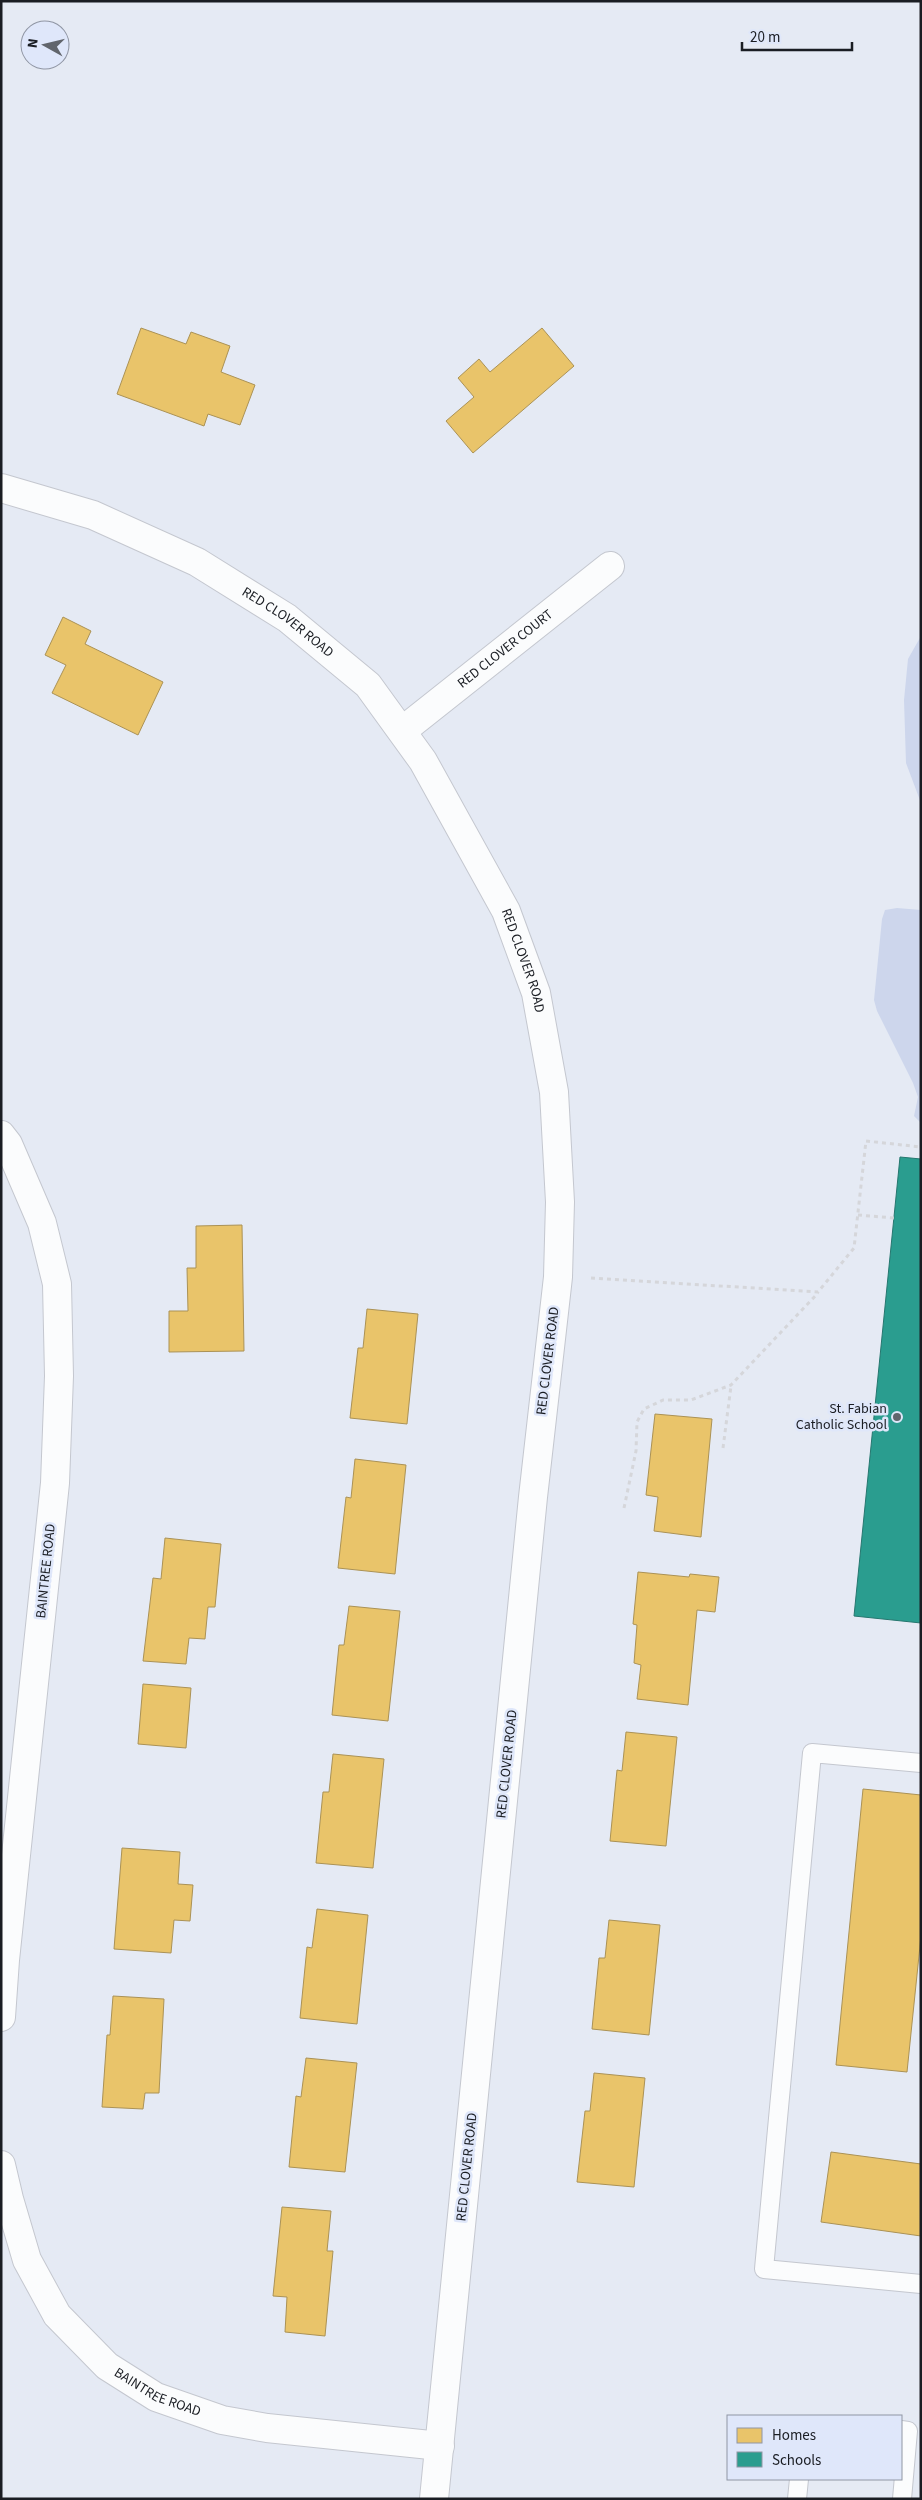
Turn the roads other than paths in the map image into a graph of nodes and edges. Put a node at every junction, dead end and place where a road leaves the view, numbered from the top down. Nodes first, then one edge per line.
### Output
1 (1, 488) edge
2 (610, 566) dead end
3 (402, 731) junction
4 (1, 1135) edge
5 (921, 1763) edge
6 (1, 2017) edge
7 (1, 2165) edge
8 (921, 2284) edge
9 (902, 2430) edge
10 (440, 2446) junction
11 (799, 2480) edge
12 (434, 2499) edge
13 (797, 2499) edge
14 (902, 2499) edge

1 - 3 street, RED CLOVER ROAD
2 - 3 street, RED CLOVER COURT
3 - 10 street, RED CLOVER ROAD
4 - 6 street, BAINTREE ROAD
5 - 8 lane
7 - 10 street, BAINTREE ROAD
9 - 14 lane
10 - 12 street, RED CLOVER ROAD
11 - 13 lane

